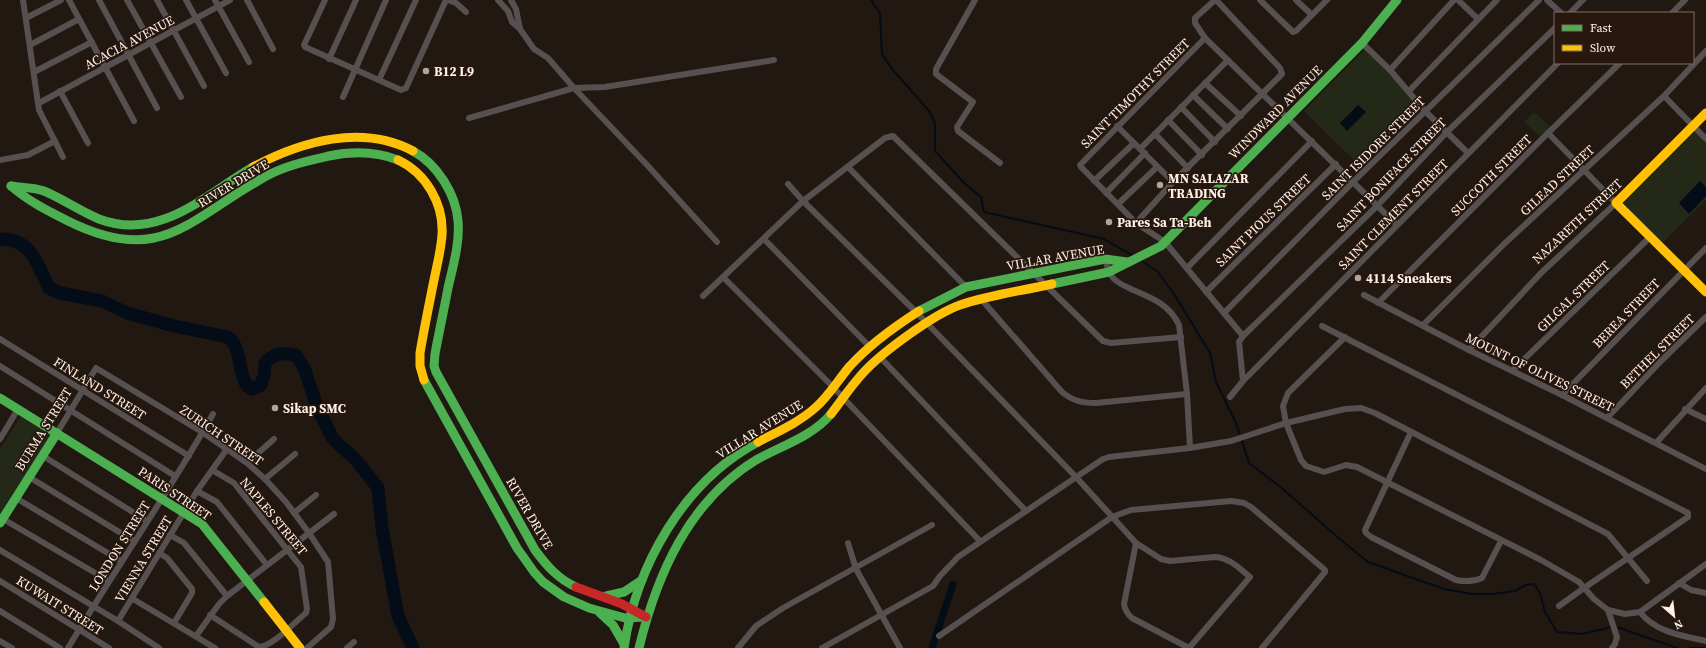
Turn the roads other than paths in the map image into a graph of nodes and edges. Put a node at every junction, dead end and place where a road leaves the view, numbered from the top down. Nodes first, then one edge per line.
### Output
1 (23, 0) edge
2 (61, 0) edge
3 (69, 0) edge
4 (99, 0) edge
5 (127, 0) edge
6 (157, 0) edge
7 (186, 0) edge
8 (215, 0) edge
9 (230, 0) edge
10 (247, 0) edge
11 (325, 0) edge
12 (356, 0) edge
13 (386, 0) edge
14 (416, 0) edge
15 (447, 0) edge
16 (498, 0) edge
17 (511, 0) edge
18 (975, 0) edge
19 (1216, 0) edge
20 (1260, 0) edge
21 (1296, 0) edge
22 (1327, 0) edge
23 (1397, 0) edge
24 (1454, 0) edge
25 (1458, 0) edge
26 (1497, 0) edge
27 (1539, 0) edge
28 (1547, 0) edge
29 (1582, 0) edge
30 (1685, 0) edge
31 (219, 7) junction
32 (466, 12) dead end
33 (1560, 12) edge
34 (1571, 12) edge
35 (1673, 12) edge
36 (1312, 15) junction
37 (26, 18) junction
38 (79, 19) junction
39 (196, 19) junction
40 (1478, 19) junction
41 (520, 29) junction
42 (1554, 29) edge
43 (174, 31) junction
44 (1205, 38) junction
45 (92, 42) junction
46 (1362, 42) junction
47 (151, 43) junction
48 (30, 45) junction
49 (273, 49) dead end
50 (1706, 51) edge
51 (129, 55) junction
52 (329, 59) junction
53 (774, 60) dead end
54 (1228, 60) junction
55 (249, 62) dead end
56 (1557, 64) edge
57 (1619, 64) edge
58 (1694, 64) edge
59 (1694, 64) edge
60 (105, 67) junction
61 (355, 70) junction
62 (1390, 70) junction
63 (34, 72) junction
64 (226, 73) dead end
65 (379, 80) junction
66 (1205, 83) junction
67 (204, 86) dead end
68 (574, 88) junction
69 (60, 91) junction
70 (1409, 91) junction
71 (1263, 94) junction
72 (1193, 95) junction
73 (1664, 96) junction
74 (181, 97) dead end
75 (343, 97) dead end
76 (39, 103) junction
77 (1180, 107) junction
78 (158, 108) dead end
79 (1425, 111) junction
80 (1706, 113) edge
81 (1241, 116) junction
82 (469, 118) dead end
83 (1288, 118) junction
84 (1168, 120) junction
85 (134, 121) dead end
86 (1117, 126) junction
87 (1694, 126) junction
88 (1228, 129) junction
89 (1447, 132) junction
90 (1548, 133) junction
91 (1154, 134) junction
92 (1706, 139) edge
93 (55, 141) junction
94 (1312, 141) junction
95 (88, 142) dead end
96 (1215, 142) junction
97 (1134, 143) junction
98 (1142, 151) junction
99 (1468, 153) junction
100 (1202, 155) junction
101 (64, 157) dead end
102 (0, 160) edge
103 (1000, 163) dead end
104 (1336, 164) junction
105 (848, 167) junction
106 (1157, 167) junction
107 (1188, 168) junction
108 (1584, 169) junction
109 (1094, 181) junction
110 (1174, 182) junction
111 (1353, 182) junction
112 (788, 184) dead end
113 (1106, 193) junction
114 (803, 201) junction
115 (1616, 203) junction
116 (1118, 204) junction
117 (1377, 206) junction
118 (1136, 223) junction
119 (1397, 225) junction
120 (1649, 238) junction
121 (764, 239) junction
122 (717, 242) dead end
123 (1163, 244) junction
124 (1706, 248) edge
125 (1105, 260) junction
126 (1126, 262) junction
127 (1187, 268) junction
128 (1684, 270) junction
129 (1109, 272) junction
130 (1034, 274) junction
131 (723, 277) junction
132 (1047, 285) junction
133 (966, 287) junction
134 (1206, 292) junction
135 (1706, 292) edge
136 (1364, 295) dead end
137 (702, 296) dead end
138 (981, 299) junction
139 (1378, 303) junction
140 (1224, 312) junction
141 (917, 313) junction
142 (1706, 317) edge
143 (926, 324) junction
144 (1322, 326) dead end
145 (1423, 326) junction
146 (1244, 336) junction
147 (1181, 337) junction
148 (1345, 337) junction
149 (0, 339) edge
150 (869, 346) junction
151 (1469, 350) junction
152 (880, 356) junction
153 (0, 366) edge
154 (96, 368) joint
155 (1513, 370) junction
156 (1243, 381) junction
157 (834, 388) junction
158 (1706, 388) edge
159 (83, 389) junction
160 (1187, 394) junction
161 (1562, 395) junction
162 (1230, 397) dead end
163 (0, 398) edge
164 (844, 398) junction
165 (18, 409) junction
166 (1685, 409) junction
167 (71, 411) junction
168 (213, 414) dead end
169 (1607, 418) junction
170 (1706, 419) edge
171 (1286, 423) junction
172 (2, 432) edge
173 (202, 432) junction
174 (1411, 432) junction
175 (57, 433) junction
176 (0, 439) edge
177 (274, 439) dead end
178 (1656, 443) junction
179 (1190, 448) junction
180 (227, 449) junction
181 (295, 454) dead end
182 (43, 456) junction
183 (189, 456) junction
184 (247, 463) junction
185 (1706, 468) edge
186 (212, 470) junction
187 (175, 476) junction
188 (29, 477) junction
189 (1076, 477) junction
190 (265, 479) junction
191 (1387, 483) junction
192 (197, 491) junction
193 (316, 495) dead end
194 (16, 498) junction
195 (162, 498) junction
196 (1026, 511) junction
197 (184, 512) junction
198 (294, 513) junction
199 (334, 514) dead end
200 (1112, 517) junction
201 (147, 521) junction
202 (1, 522) edge
203 (932, 525) dead end
204 (309, 533) junction
205 (170, 535) junction
206 (134, 541) junction
207 (980, 541) junction
208 (1501, 542) junction
209 (848, 543) dead end
210 (1136, 543) junction
211 (0, 550) edge
212 (288, 550) junction
213 (160, 553) junction
214 (1628, 557) junction
215 (121, 561) junction
216 (1706, 564) edge
217 (267, 565) junction
218 (856, 569) junction
219 (248, 580) junction
220 (642, 580) junction
221 (0, 581) edge
222 (109, 581) junction
223 (1647, 581) dead end
224 (1679, 583) junction
225 (1584, 588) junction
226 (1706, 593) edge
227 (227, 596) junction
228 (602, 596) junction
229 (133, 599) junction
230 (1559, 606) dead end
231 (94, 607) junction
232 (632, 607) junction
233 (1608, 610) junction
234 (0, 611) edge
235 (597, 611) junction
236 (1640, 612) junction
237 (210, 615) junction
238 (882, 615) junction
239 (646, 617) junction
240 (629, 619) junction
241 (118, 621) junction
242 (174, 623) junction
243 (79, 630) junction
244 (287, 630) junction
245 (196, 636) junction
246 (939, 636) dead end
247 (0, 641) edge
248 (1706, 641) edge
249 (354, 642) dead end
250 (834, 645) edge
251 (624, 646) edge
252 (12, 648) edge
253 (60, 648) edge
254 (68, 648) edge
255 (109, 648) edge
256 (159, 648) edge
257 (215, 648) edge
258 (300, 648) edge
259 (307, 648) edge
260 (347, 648) edge
261 (639, 648) edge
262 (738, 648) edge
263 (822, 648) edge
264 (900, 648) edge
265 (1189, 648) edge
266 (1262, 648) edge
267 (1612, 648) edge

1 - 37 street
2 - 37 street
3 - 38 street
4 - 51 street
5 - 47 street
6 - 43 street
7 - 39 street
8 - 31 street
9 - 31 street, ACACIA AVENUE
10 - 49 street
11 - 52 street
12 - 52 street
13 - 61 street
14 - 65 street
15 - 32 street
15 - 65 street
16 - 41 street
17 - 41 street
18 - 103 street
19 - 44 street
19 - 71 street
20 - 36 street
21 - 36 street
22 - 36 street
23 - 46 street, WINDWARD AVENUE
24 - 62 street
25 - 40 street
26 - 40 street
27 - 79 street, SAINT ISIDORE STREET
28 - 33 street
29 - 34 street
30 - 35 street
31 - 39 street, ACACIA AVENUE
31 - 55 street
37 - 48 street
38 - 45 street
38 - 48 street
39 - 43 street, ACACIA AVENUE
39 - 64 street
40 - 70 street
41 - 68 street
42 - 89 street, SAINT BONIFACE STREET
43 - 47 street, ACACIA AVENUE
43 - 67 street
44 - 54 street
44 - 86 street, SAINT TIMOTHY STREET
45 - 60 street
45 - 63 street
46 - 62 street
46 - 83 street, WINDWARD AVENUE
47 - 51 street, ACACIA AVENUE
47 - 74 street
48 - 63 street
50 - 58 street, GILEAD STREET
51 - 60 street, ACACIA AVENUE
51 - 78 street
52 - 61 street
53 - 68 street
54 - 66 street
54 - 71 street
56 - 99 street, SAINT CLEMENT STREET
57 - 90 street, SUCCOTH STREET
59 - 73 street, GILEAD STREET
60 - 69 street, ACACIA AVENUE
60 - 85 street
61 - 65 street
61 - 75 street
62 - 70 street
63 - 76 street
66 - 72 street
66 - 81 street
68 - 82 street
68 - 122 street
69 - 76 street, ACACIA AVENUE
69 - 95 street
70 - 79 street
71 - 81 street
71 - 83 street
72 - 77 street
72 - 88 street
73 - 87 street
73 - 108 street, GILEAD STREET
76 - 93 street
77 - 84 street
77 - 96 street
79 - 89 street
79 - 111 street, SAINT ISIDORE STREET
80 - 87 street, NAZARETH STREET
81 - 88 street
83 - 94 street
83 - 123 street, WINDWARD AVENUE
84 - 91 street
84 - 100 street
86 - 97 street
86 - 109 street, SAINT TIMOTHY STREET
87 - 92 street
87 - 115 street, NAZARETH STREET
88 - 96 street
89 - 99 street
89 - 117 street, SAINT BONIFACE STREET
90 - 108 street
90 - 139 street, SUCCOTH STREET
91 - 98 street
91 - 107 street
93 - 101 street
93 - 102 street
94 - 104 street
94 - 127 street
96 - 100 street
97 - 98 street
97 - 109 street
98 - 106 street
98 - 113 street
99 - 119 street, SAINT CLEMENT STREET
100 - 107 street
104 - 111 street
104 - 134 street, SAINT PIOUS STREET
105 - 114 street
105 - 130 street
105 - 133 street
106 - 110 street
106 - 116 street
107 - 110 street
108 - 115 street
108 - 145 street, GILEAD STREET
109 - 113 street
110 - 118 street
111 - 117 street
111 - 140 street, SAINT ISIDORE STREET
112 - 114 street
113 - 116 street
114 - 121 street
114 - 141 street
115 - 120 street
115 - 151 street, NAZARETH STREET
116 - 118 street
117 - 119 street
117 - 146 street, SAINT BONIFACE STREET
118 - 123 street
119 - 156 street, SAINT CLEMENT STREET
120 - 128 street
120 - 155 street, GILGAL STREET
121 - 131 street
121 - 150 street
123 - 126 street, WINDWARD AVENUE
123 - 127 street
124 - 128 street, BEREA STREET
125 - 126 street, VILLAR AVENUE
125 - 129 street
125 - 130 street, VILLAR AVENUE
126 - 129 street, VILLAR AVENUE
127 - 134 street
128 - 135 street
128 - 161 street, BEREA STREET
129 - 132 street, VILLAR AVENUE
129 - 147 street
130 - 132 street
130 - 133 street, VILLAR AVENUE
131 - 137 street
131 - 157 street
132 - 138 street, VILLAR AVENUE
132 - 147 street
133 - 141 street, VILLAR AVENUE
134 - 140 street
136 - 139 street, MOUNT OF OLIVES STREET
138 - 143 street, VILLAR AVENUE
138 - 160 street
139 - 145 street, MOUNT OF OLIVES STREET
140 - 146 street
141 - 143 street
141 - 150 street, VILLAR AVENUE
142 - 169 street, BETHEL STREET
143 - 152 street, VILLAR AVENUE
143 - 189 street
144 - 148 street
145 - 151 street, MOUNT OF OLIVES STREET
146 - 156 street
147 - 160 street
148 - 171 street
148 - 214 street
149 - 159 street, FINLAND STREET
150 - 157 street, VILLAR AVENUE
151 - 155 street, MOUNT OF OLIVES STREET
152 - 164 street, VILLAR AVENUE
152 - 196 street
153 - 167 street
154 - 159 street, BURMA STREET
154 - 173 street, ZURICH STREET
155 - 161 street, MOUNT OF OLIVES STREET
156 - 162 street, SAINT CLEMENT STREET
157 - 164 street
157 - 220 street, VILLAR AVENUE
158 - 166 street
159 - 167 street, BURMA STREET
159 - 183 street, FINLAND STREET
160 - 179 street
161 - 169 street, MOUNT OF OLIVES STREET
163 - 165 street, PARIS STREET
164 - 207 street
164 - 239 street, VILLAR AVENUE
165 - 172 street
165 - 175 street, PARIS STREET
166 - 170 street
166 - 178 street
167 - 175 street, BURMA STREET
167 - 187 street
168 - 173 street, LONDON STREET
169 - 178 street, MOUNT OF OLIVES STREET
171 - 174 street
171 - 179 street
171 - 191 street
172 - 176 street
173 - 180 street, ZURICH STREET
173 - 183 street, LONDON STREET
174 - 191 street
174 - 214 street
175 - 182 street, BURMA STREET
175 - 195 street, PARIS STREET
177 - 184 street
178 - 185 street, MOUNT OF OLIVES STREET
179 - 189 street
180 - 184 street, ZURICH STREET
180 - 186 street, VIENNA STREET
181 - 190 street
182 - 188 street, BURMA STREET
182 - 201 street
183 - 187 street, LONDON STREET
184 - 190 street, ZURICH STREET
186 - 192 street, VIENNA STREET
186 - 212 street, NAPLES STREET
187 - 195 street, LONDON STREET
188 - 194 street, BURMA STREET
188 - 206 street
189 - 196 street
189 - 200 street
190 - 198 street, ZURICH STREET
191 - 208 street
191 - 208 street
192 - 197 street, VIENNA STREET
192 - 217 street
193 - 198 street
194 - 202 street, BURMA STREET
194 - 215 street
195 - 197 street, PARIS STREET
195 - 201 street, LONDON STREET
196 - 207 street
197 - 205 street, VIENNA STREET
197 - 219 street, PARIS STREET
198 - 204 street, ZURICH STREET
199 - 204 street
200 - 210 street
200 - 246 street
200 - 266 street
201 - 206 street, LONDON STREET
202 - 222 street
203 - 218 street
204 - 212 street
204 - 259 street, ZURICH STREET
205 - 213 street, VIENNA STREET
205 - 227 street
206 - 215 street, LONDON STREET
207 - 238 street
208 - 225 street
209 - 218 street
210 - 265 street
210 - 265 street
211 - 231 street
212 - 217 street
212 - 244 street, NAPLES STREET
213 - 229 street, VIENNA STREET
213 - 242 street
214 - 223 street
214 - 225 street
215 - 222 street, LONDON STREET
216 - 224 street
217 - 219 street
218 - 238 street
218 - 262 street
219 - 227 street
219 - 244 street, PARIS STREET
220 - 228 street
220 - 232 street, VILLAR AVENUE
221 - 243 street, KUWAIT STREET
222 - 231 street, LONDON STREET
224 - 226 street
224 - 236 street
225 - 230 street
225 - 233 street
227 - 237 street
228 - 232 street, RIVER DRIVE
228 - 235 street, RIVER DRIVE
229 - 241 street, VIENNA STREET
229 - 242 street
231 - 241 street
231 - 243 street, LONDON STREET
232 - 239 street, RIVER DRIVE
232 - 240 street, VILLAR AVENUE
233 - 236 street
233 - 267 street
234 - 253 street
235 - 240 street, RIVER DRIVE
235 - 251 street
236 - 248 street
237 - 244 street, NAPLES STREET
237 - 245 street
238 - 250 street
238 - 264 street
239 - 240 street, RIVER DRIVE
239 - 261 street, VILLAR AVENUE
240 - 251 street, VILLAR AVENUE
241 - 256 street
242 - 245 street
243 - 254 street, LONDON STREET
243 - 255 street, KUWAIT STREET
244 - 258 street, PARIS STREET
245 - 257 street
247 - 252 street
249 - 260 street
250 - 263 street

